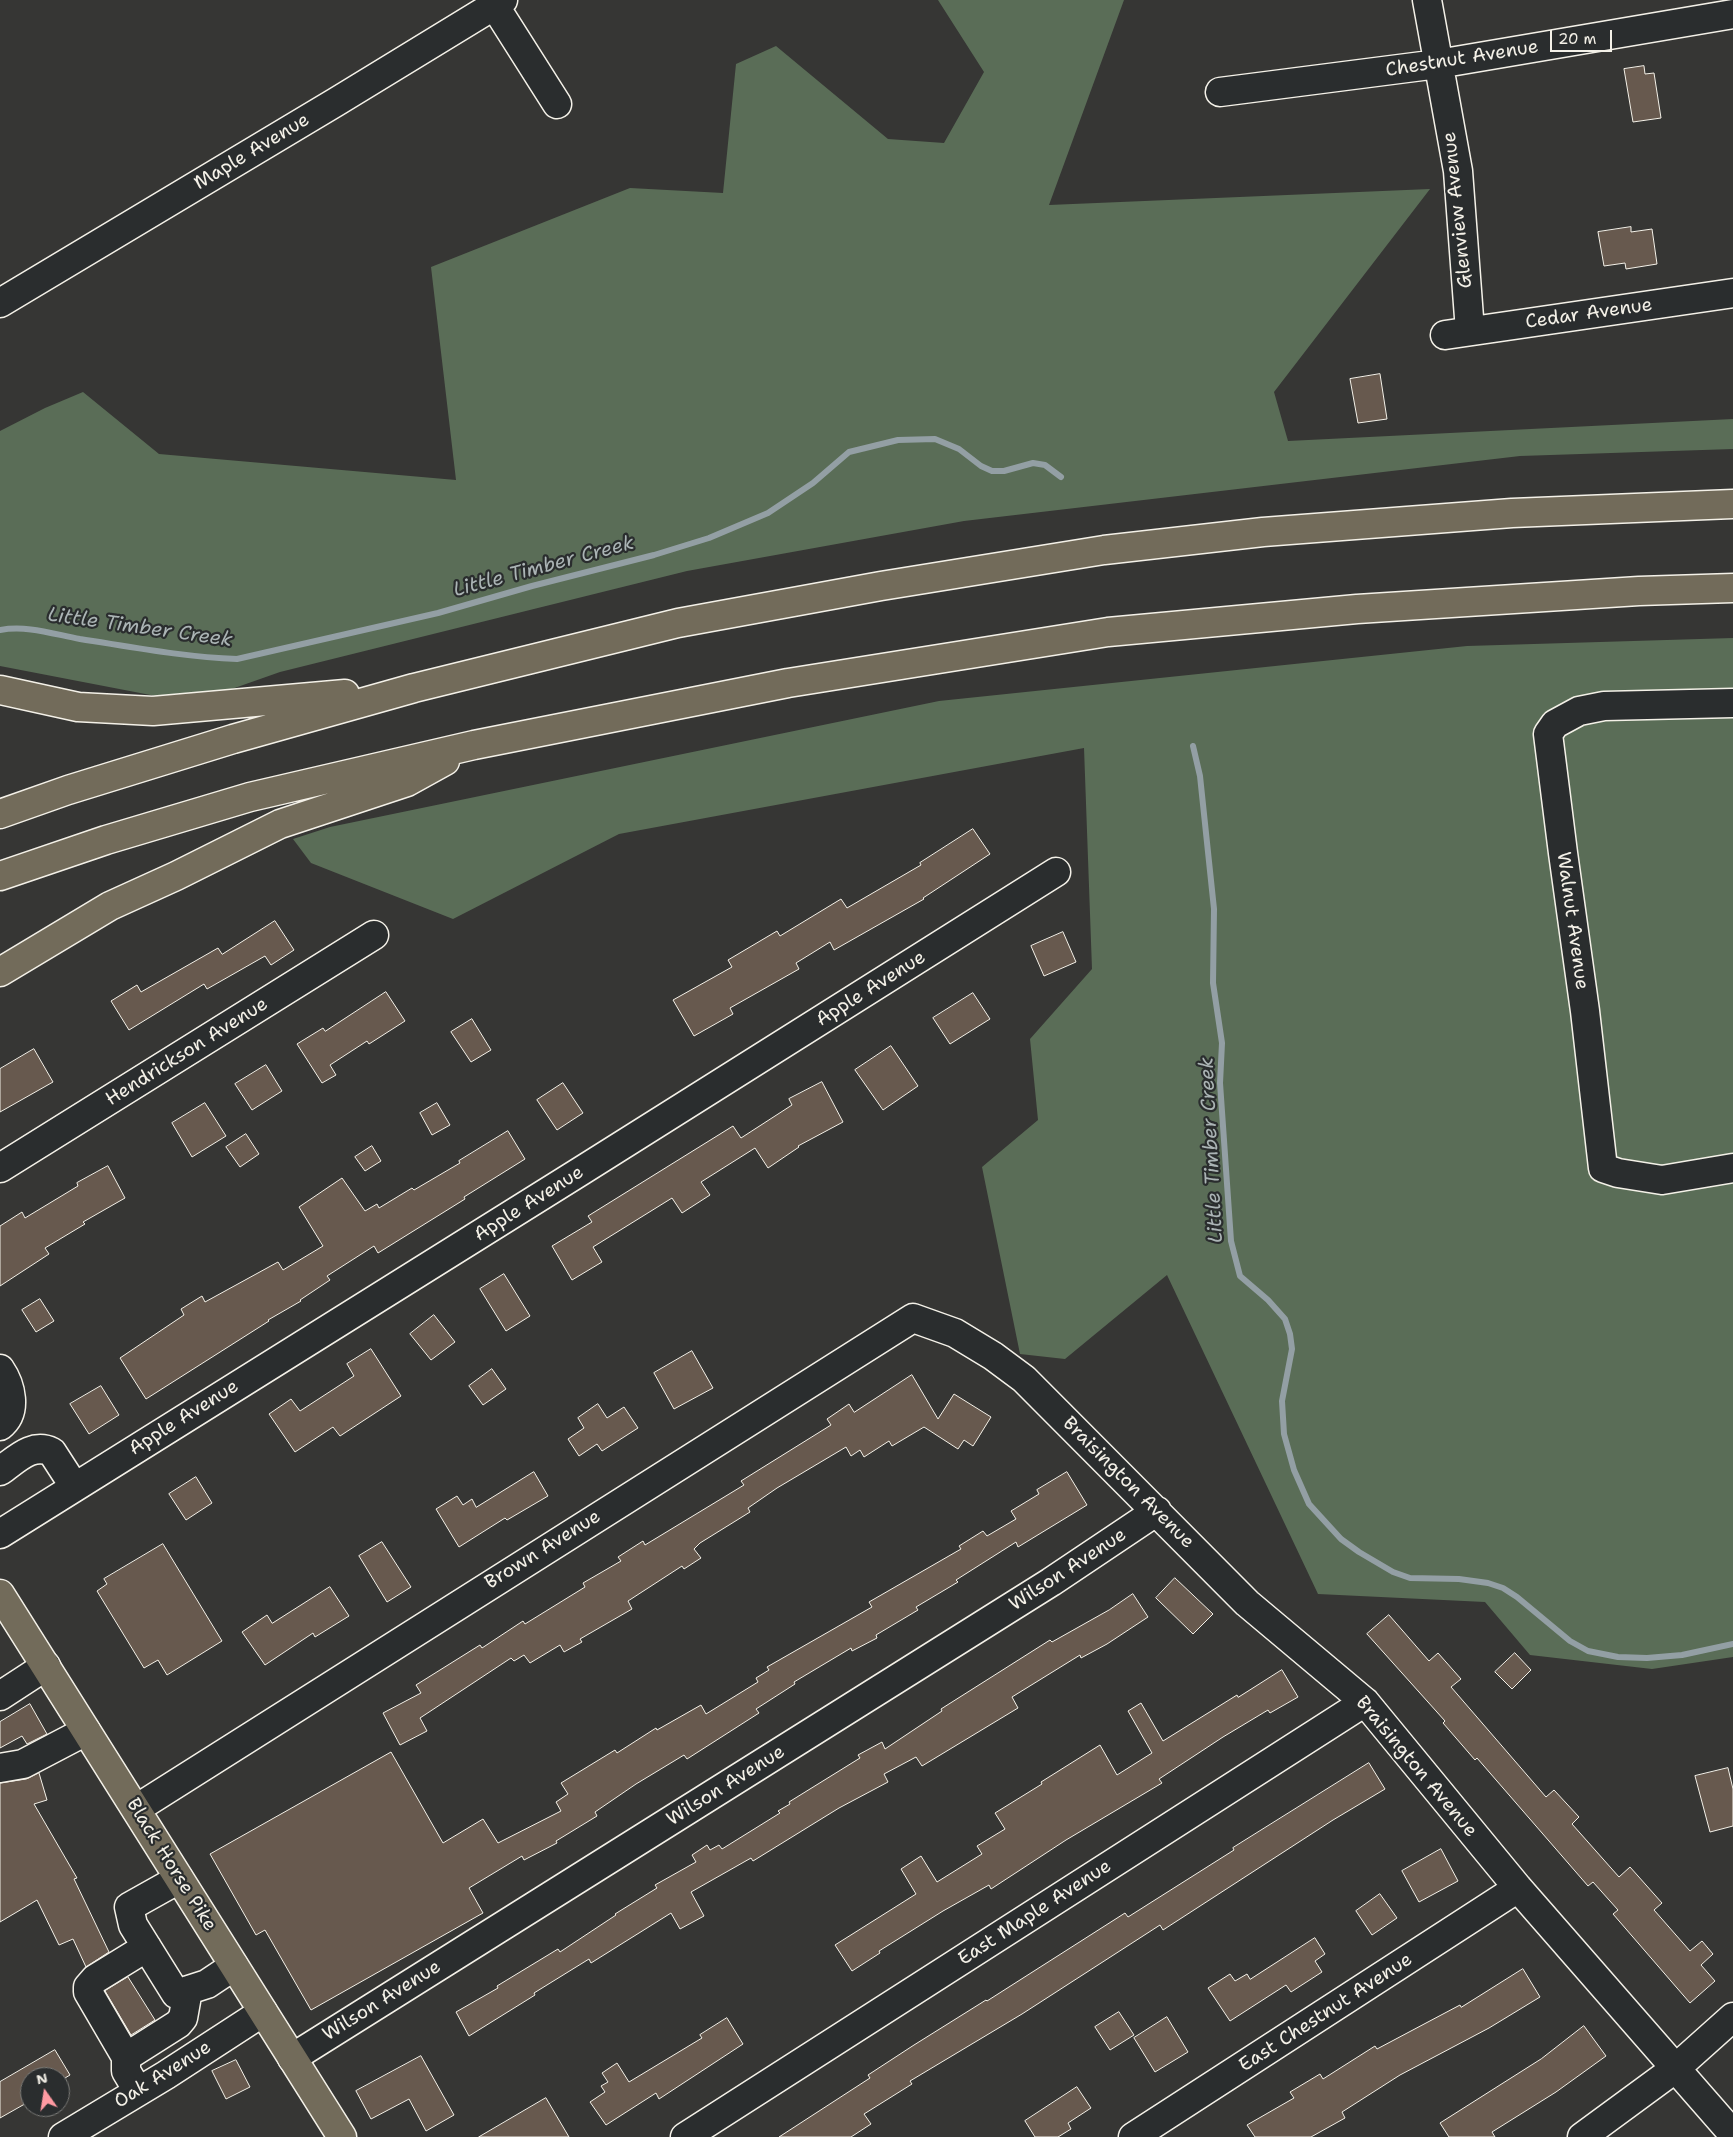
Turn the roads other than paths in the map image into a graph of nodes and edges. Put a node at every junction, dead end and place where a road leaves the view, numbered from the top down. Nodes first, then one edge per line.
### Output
1 (1426, 0) edge
2 (496, 2) edge
3 (1733, 14) edge
4 (1438, 64) junction
5 (1220, 92) dead end
6 (557, 104) dead end
7 (1733, 293) edge
8 (0, 303) edge
9 (1458, 333) joint
10 (1733, 504) edge
11 (1733, 588) edge
12 (414, 688) junction
13 (0, 690) edge
14 (1733, 704) edge
15 (474, 745) junction
16 (0, 814) edge
17 (1056, 872) dead end
18 (0, 876) edge
19 (374, 935) dead end
20 (0, 972) edge
21 (0, 1168) edge
22 (1733, 1168) edge
23 (955, 1333) joint
24 (0, 1369) edge
25 (0, 1426) edge
26 (0, 1471) edge
27 (74, 1486) junction
28 (1157, 1511) junction
29 (0, 1534) edge
30 (3, 1602) edge
31 (46, 1666) junction
32 (0, 1696) edge
33 (1365, 1702) junction
34 (86, 1731) junction
35 (0, 1768) edge
36 (136, 1810) junction
37 (179, 1879) junction
38 (1518, 1888) junction
39 (147, 1947) junction
40 (234, 1966) junction
41 (188, 1990) junction
42 (263, 2012) junction
43 (1733, 2017) edge
44 (126, 2057) junction
45 (292, 2058) junction
46 (1676, 2068) junction
47 (138, 2091) junction
48 (695, 2130) edge
49 (1733, 2134) edge
50 (63, 2137) edge
51 (342, 2137) edge
52 (1135, 2137) edge
53 (1582, 2137) edge

1 - 4 street, Glenview Avenue
2 - 6 street
2 - 8 street, Maple Avenue
3 - 4 street, Chestnut Avenue
4 - 5 street, Chestnut Avenue
4 - 9 street, Glenview Avenue
7 - 9 street, Cedar Avenue
10 - 12 main road
11 - 15 main road
12 - 13 main road
12 - 16 main road
14 - 22 street, Walnut Avenue
15 - 18 main road
15 - 20 main road
17 - 27 street, Apple Avenue
19 - 21 street, Hendrickson Avenue
23 - 28 street, Braisington Avenue
23 - 36 street, Brown Avenue
24 - 25 street
26 - 27 street
27 - 29 street, Apple Avenue
28 - 33 street, Braisington Avenue
28 - 45 street, Wilson Avenue
30 - 31 main road, Black Horse Pike
31 - 32 street
31 - 34 main road, Black Horse Pike
33 - 38 street, Braisington Avenue
33 - 48 street, East Maple Avenue
34 - 35 street
34 - 36 main road, Black Horse Pike
36 - 37 main road, Black Horse Pike
37 - 39 street
37 - 40 main road, Black Horse Pike
38 - 46 street, Braisington Avenue
38 - 52 street, East Chestnut Avenue
39 - 41 street
39 - 44 street
40 - 41 street
40 - 42 main road, Black Horse Pike
41 - 44 street
42 - 45 main road, Black Horse Pike
42 - 47 street, Oak Avenue
43 - 46 street
44 - 47 street
45 - 51 main road, Black Horse Pike
46 - 49 street, Braisington Avenue
46 - 53 street
47 - 50 street, Oak Avenue

